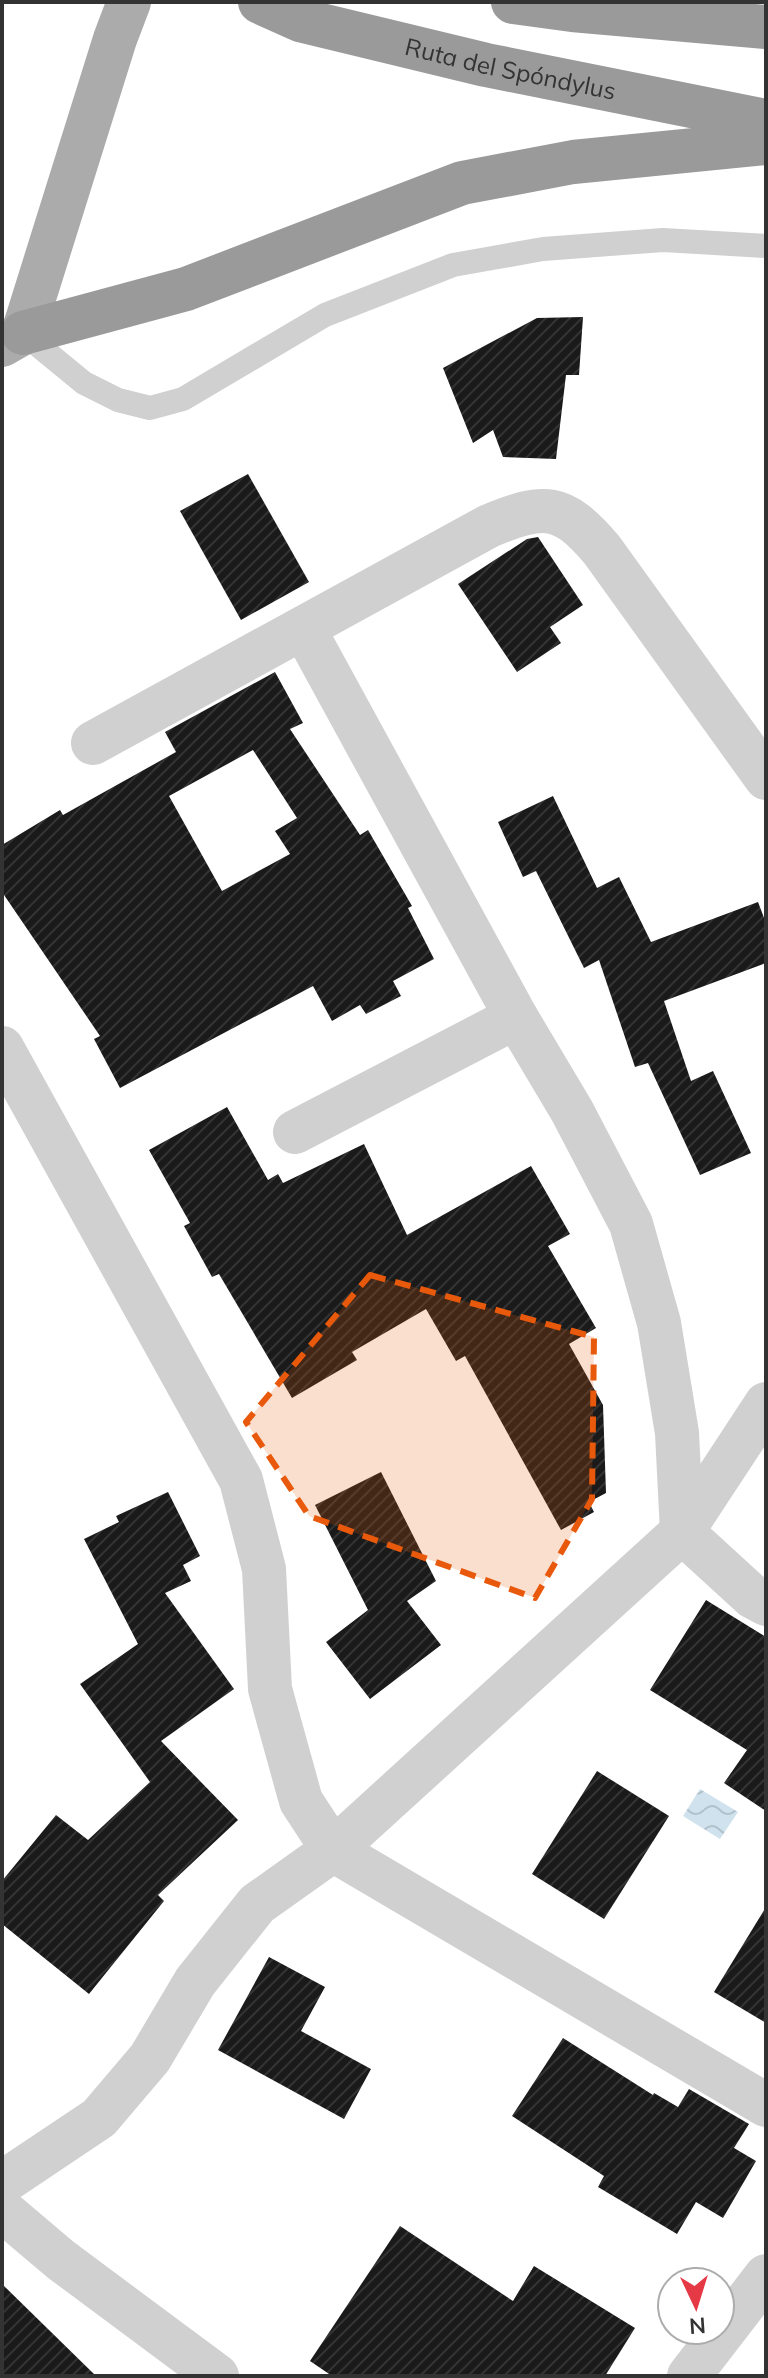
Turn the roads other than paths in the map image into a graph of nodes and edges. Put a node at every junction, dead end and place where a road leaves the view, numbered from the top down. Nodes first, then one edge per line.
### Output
1 (129, 2) edge
2 (260, 2) edge
3 (513, 2) edge
4 (766, 27) edge
5 (766, 121) edge
6 (766, 143) edge
7 (766, 246) edge
8 (13, 339) edge
9 (304, 629) junction
10 (93, 743) dead end
11 (766, 778) edge
12 (516, 1017) junction
13 (2, 1048) edge
14 (295, 1132) dead end
15 (766, 1404) edge
16 (682, 1532) junction
17 (766, 1604) edge
18 (333, 1850) junction
19 (766, 2105) edge
20 (2, 2183) edge
21 (2, 2210) edge
22 (766, 2276) edge
23 (217, 2376) edge
24 (689, 2376) edge

1 - 8 main road
2 - 5 highway, Ruta del Spóndylus
3 - 4 highway
6 - 8 highway
7 - 8 lane
9 - 10 street
9 - 11 street
9 - 12 street
12 - 14 street
12 - 16 street
13 - 18 street
15 - 16 street
16 - 17 street
16 - 18 street
18 - 19 street
18 - 20 street
21 - 23 street
22 - 24 street

